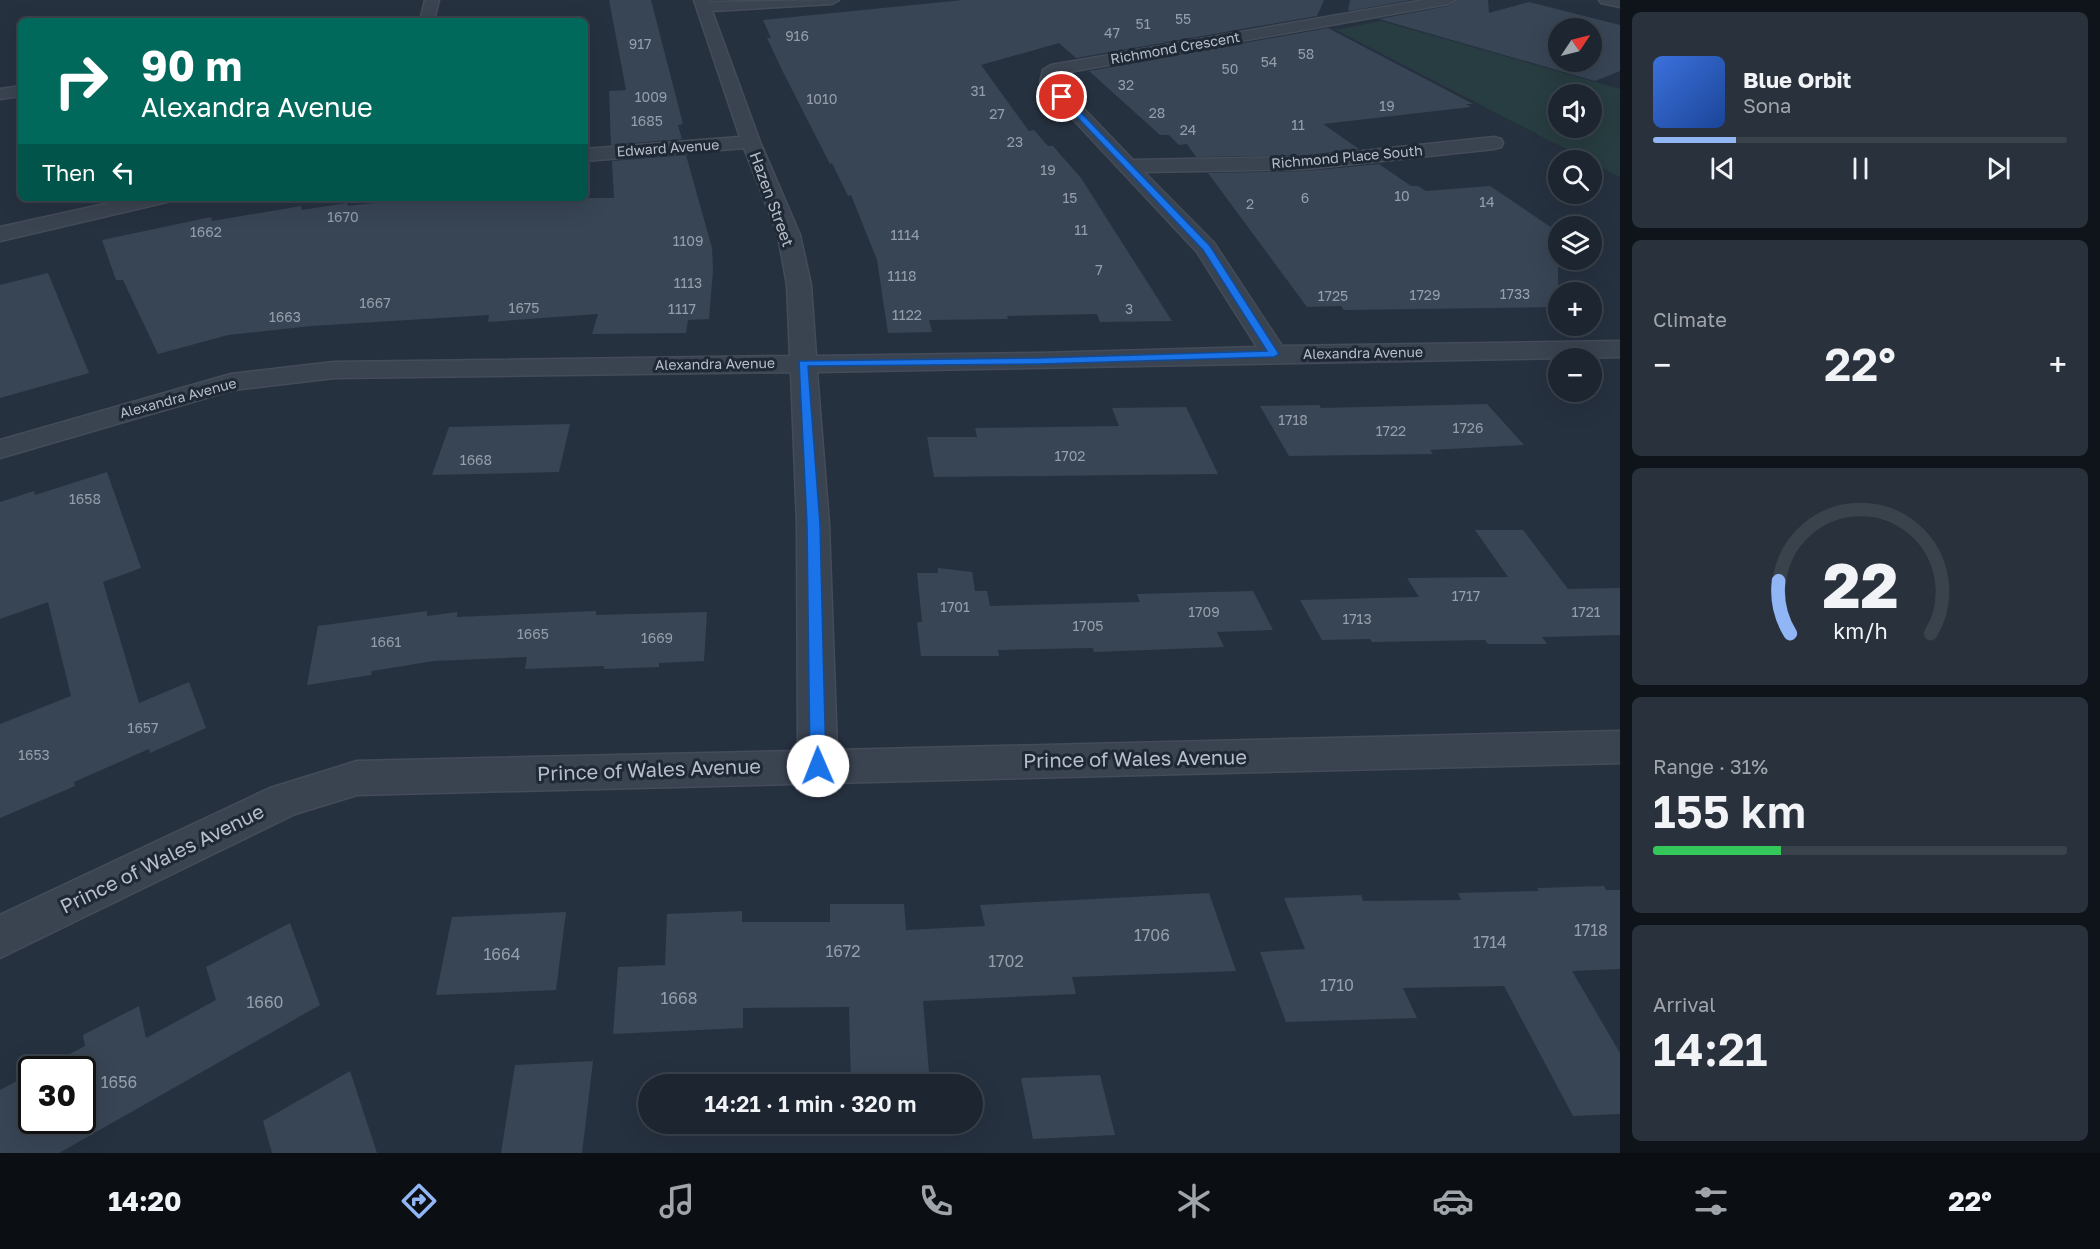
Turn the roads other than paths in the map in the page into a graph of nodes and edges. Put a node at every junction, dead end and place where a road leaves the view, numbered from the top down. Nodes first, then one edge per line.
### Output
1 (432, 0) edge
2 (832, 0) edge
3 (1448, 0) edge
4 (1606, 0) edge
5 (702, 3) edge
6 (1620, 3) edge
7 (1317, 6) dead end
8 (428, 18) edge
9 (1348, 18) junction
10 (18, 91) edge
11 (0, 94) edge
12 (751, 142) junction
13 (1494, 143) dead end
14 (588, 155) edge
15 (1128, 166) junction
16 (147, 201) edge
17 (0, 234) edge
18 (1620, 349) edge
19 (1274, 354) junction
20 (802, 363) junction
21 (0, 449) edge
22 (1620, 747) edge
23 (818, 766) junction
24 (0, 937) edge

1 - 8 street
2 - 5 street
3 - 9 street, Richmond Crescent
4 - 6 street
5 - 12 street, Hazen Street
7 - 9 street
9 - 15 street, Richmond Crescent
10 - 11 street
12 - 14 street, Edward Avenue
12 - 20 street, Hazen Street
13 - 15 street, Richmond Place South
15 - 19 street, Richmond Crescent
16 - 17 street
18 - 19 street, Alexandra Avenue
19 - 20 street, Alexandra Avenue
20 - 21 street, Alexandra Avenue
20 - 23 street, Hazen Street
22 - 23 street, Prince of Wales Avenue
23 - 24 street, Prince of Wales Avenue

